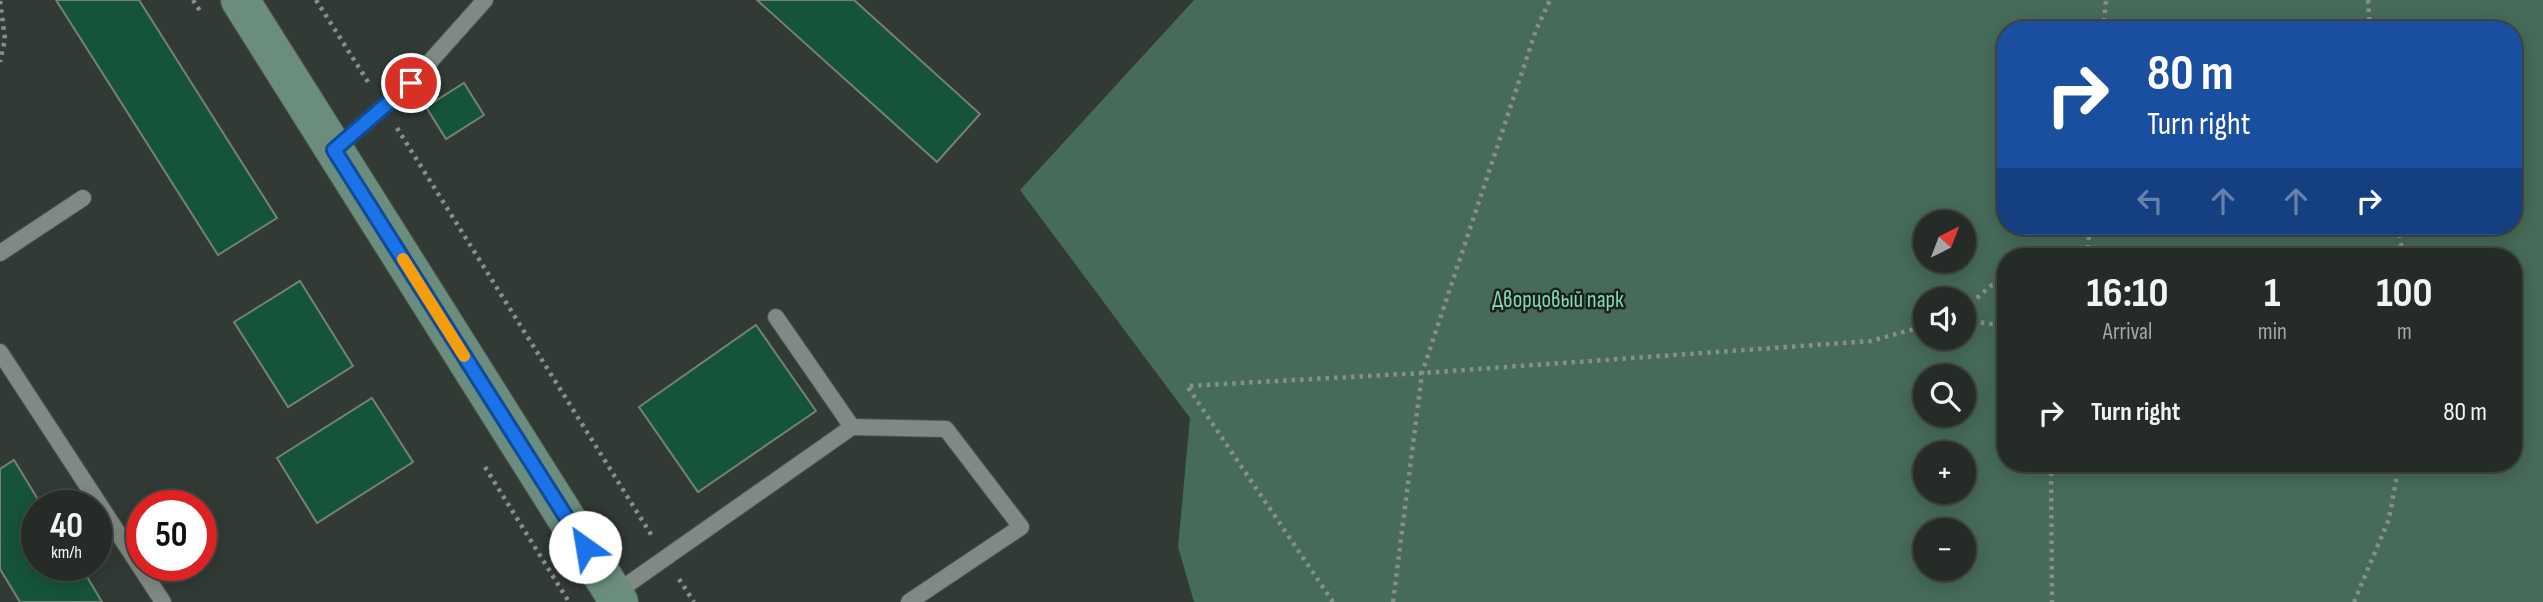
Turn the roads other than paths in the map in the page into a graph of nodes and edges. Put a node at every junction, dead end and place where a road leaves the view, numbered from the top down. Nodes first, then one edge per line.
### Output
1 (240, 0) edge
2 (485, 0) edge
3 (334, 150) junction
4 (83, 198) dead end
5 (0, 253) edge
6 (776, 317) dead end
7 (0, 352) edge
8 (852, 427) junction
9 (617, 598) edge
10 (163, 602) edge
11 (909, 602) edge

1 - 3 main road
2 - 3 lane
3 - 9 main road
4 - 5 lane
6 - 8 lane
7 - 10 lane
8 - 9 lane
8 - 11 lane

